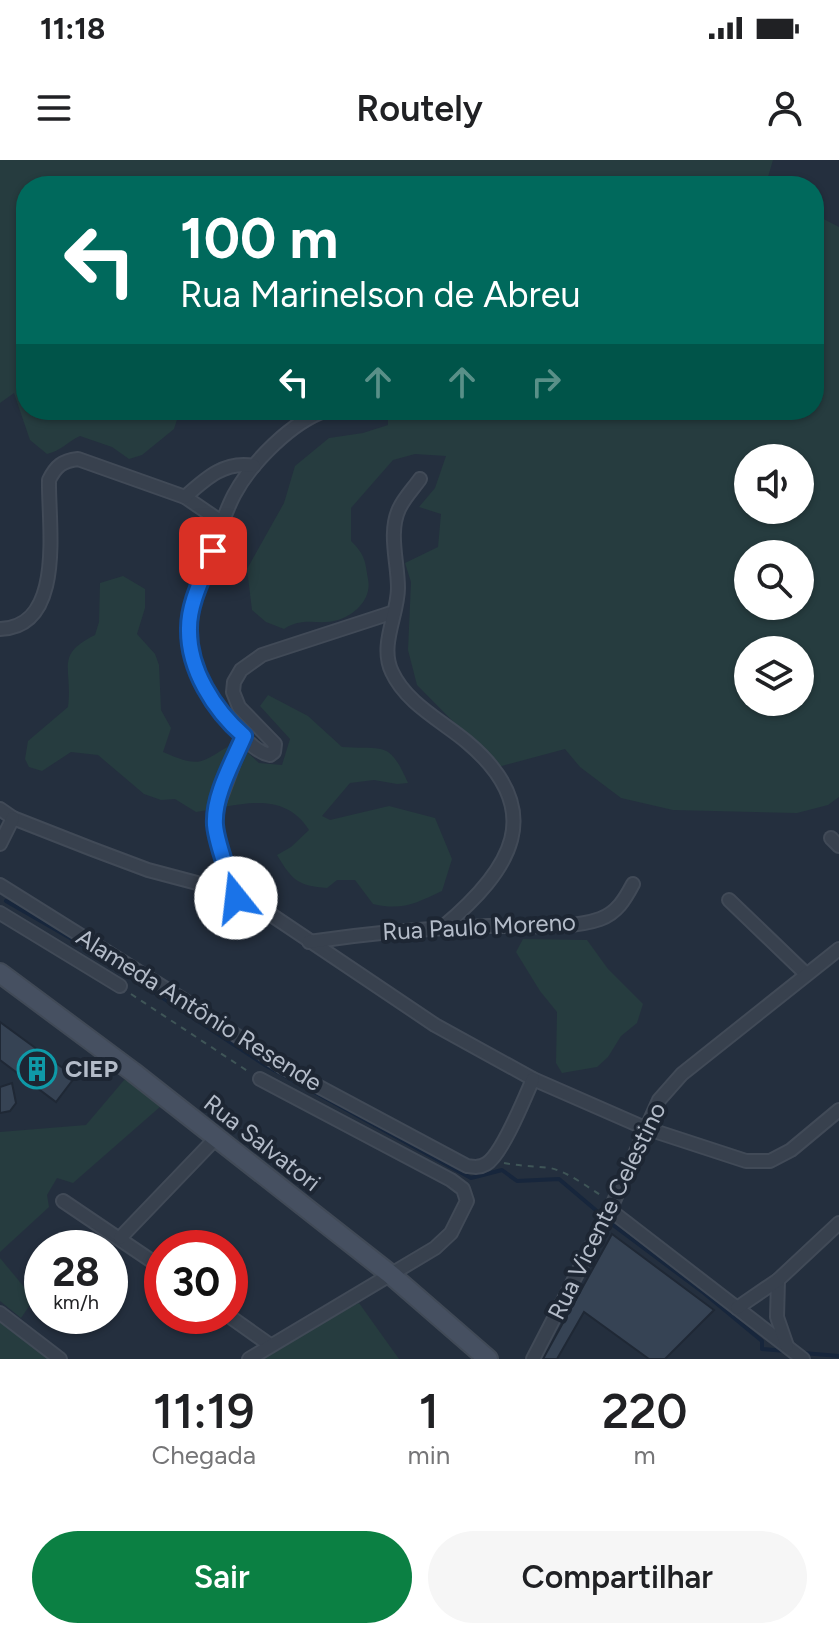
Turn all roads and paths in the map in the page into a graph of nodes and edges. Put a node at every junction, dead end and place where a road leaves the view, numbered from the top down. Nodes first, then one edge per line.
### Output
1 (305, 420) edge
2 (254, 466) junction
3 (420, 479) dead end
4 (185, 497) junction
5 (223, 523) junction
6 (394, 612) junction
7 (0, 629) edge
8 (244, 736) junction
9 (0, 809) edge
10 (13, 818) junction
11 (0, 844) edge
12 (633, 884) dead end
13 (0, 885) edge
14 (236, 898) junction
15 (729, 900) dead end
16 (0, 913) edge
17 (443, 927) junction
18 (309, 942) junction
19 (839, 949) edge
20 (0, 973) edge
21 (806, 974) junction
22 (120, 986) joint
23 (260, 1079) joint
24 (533, 1079) junction
25 (839, 1110) edge
26 (645, 1128) junction
27 (215, 1139) junction
28 (491, 1160) junction
29 (63, 1201) dead end
30 (612, 1206) junction
31 (839, 1223) edge
32 (108, 1230) edge
33 (128, 1230) edge
34 (390, 1274) junction
35 (778, 1280) junction
36 (737, 1308) junction
37 (0, 1313) edge
38 (248, 1329) edge
39 (270, 1345) junction
40 (787, 1346) junction
41 (60, 1359) edge
42 (249, 1359) edge
43 (488, 1359) edge
44 (533, 1359) edge
45 (803, 1359) edge

1 - 2 street
2 - 4 street
2 - 5 street
3 - 6 street
4 - 5 street
4 - 7 street
5 - 8 street
6 - 8 street
6 - 17 street
8 - 14 street
9 - 10 street
10 - 11 street
10 - 14 street
12 - 17 street, Rua Paulo Moreno
13 - 28 street, Alameda Antônio Resende
14 - 18 street
15 - 21 street
16 - 22 street, Alameda Antônio Resende
17 - 18 street, Rua Paulo Moreno
18 - 24 street
19 - 21 street, Rua Vicente Celestino
20 - 27 street, Rua Salvatori
21 - 26 street, Rua Vicente Celestino
22 - 23 path, Alameda Antônio Resende
23 - 34 street, Alameda Antônio Resende
24 - 26 street
24 - 28 street
25 - 26 street
26 - 30 street, Rua Vicente Celestino
27 - 33 street
27 - 34 street, Rua Salvatori
28 - 30 path
29 - 32 street
30 - 36 street
30 - 44 street, Rua Vicente Celestino
31 - 35 street
34 - 39 street
34 - 43 street, Rua Salvatori
35 - 36 street
35 - 40 street
36 - 40 street
37 - 41 street
38 - 39 street
39 - 42 street
40 - 45 street

